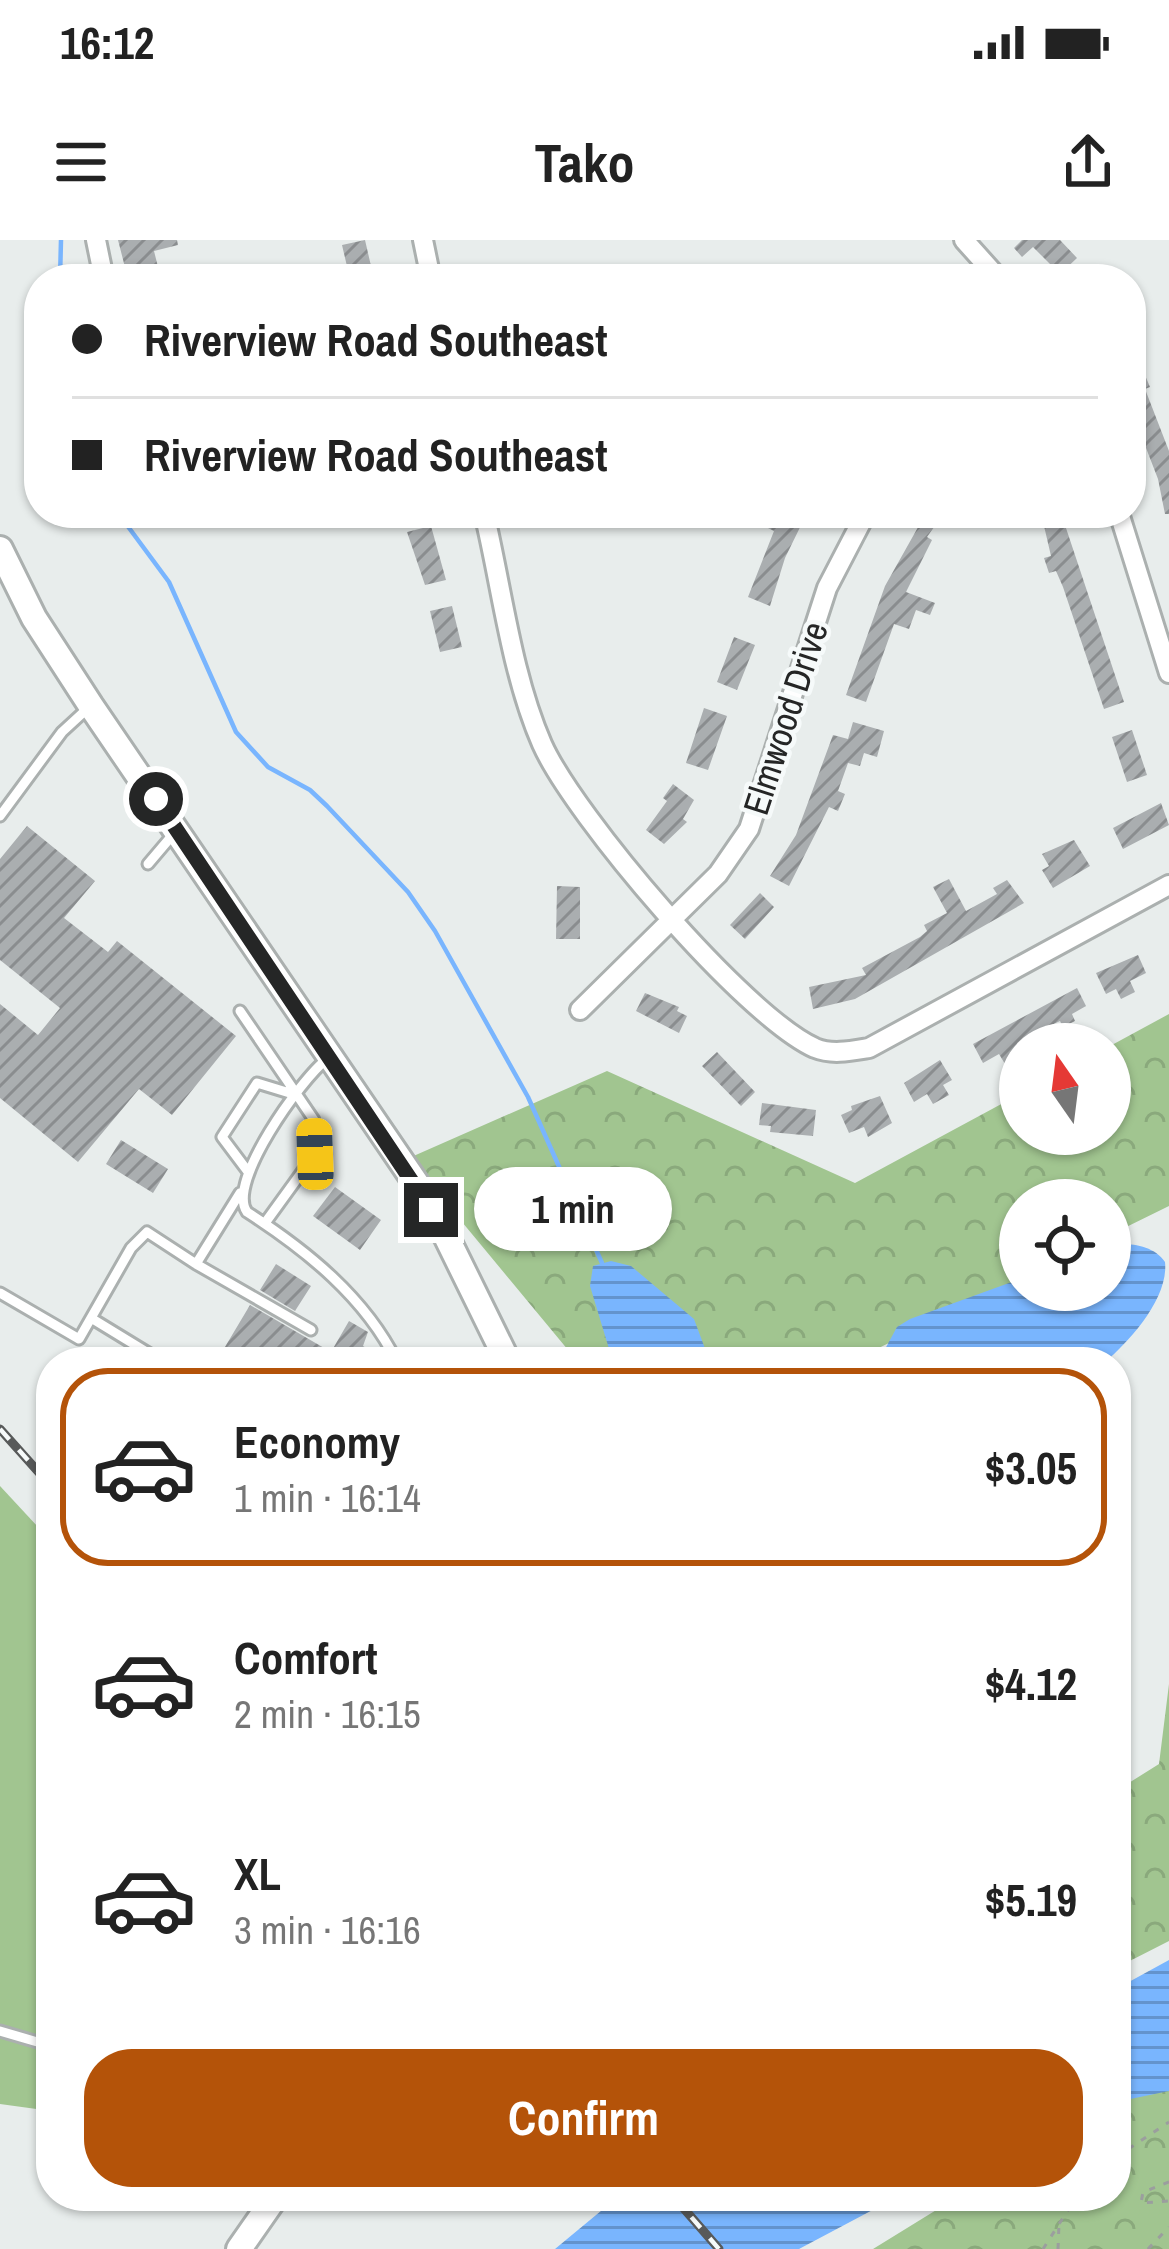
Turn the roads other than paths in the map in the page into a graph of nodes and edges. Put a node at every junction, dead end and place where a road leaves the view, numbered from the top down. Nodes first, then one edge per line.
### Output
1 (964, 240) edge
2 (986, 264) edge
3 (488, 528) edge
4 (858, 528) edge
5 (1124, 528) edge
6 (0, 549) edge
7 (1169, 673) edge
8 (91, 706) junction
9 (0, 816) edge
10 (177, 830) junction
11 (148, 864) dead end
12 (1169, 885) edge
13 (674, 919) junction
14 (580, 1010) dead end
15 (239, 1011) dead end
16 (331, 1056) junction
17 (293, 1094) junction
18 (249, 1173) junction
19 (241, 1191) junction
20 (265, 1223) junction
21 (196, 1264) junction
22 (0, 1293) edge
23 (91, 1318) junction
24 (311, 1330) dead end
25 (138, 1347) edge
26 (387, 1347) edge
27 (501, 1347) edge
28 (0, 2031) edge
29 (36, 2042) edge
30 (265, 2211) edge
31 (238, 2249) edge

1 - 2 street
3 - 13 street
4 - 13 street, Elmwood Drive
5 - 7 street
6 - 8 street
8 - 9 lane
8 - 10 street
10 - 11 lane
10 - 16 street
12 - 13 street
13 - 14 street, Elmwood Drive
15 - 17 lane
16 - 17 lane
16 - 27 street
17 - 18 lane
17 - 18 lane
17 - 20 lane
18 - 19 lane
19 - 20 lane
19 - 21 lane
20 - 26 lane
21 - 23 lane
21 - 24 lane
22 - 23 lane
23 - 25 lane
28 - 29 lane
30 - 31 street

